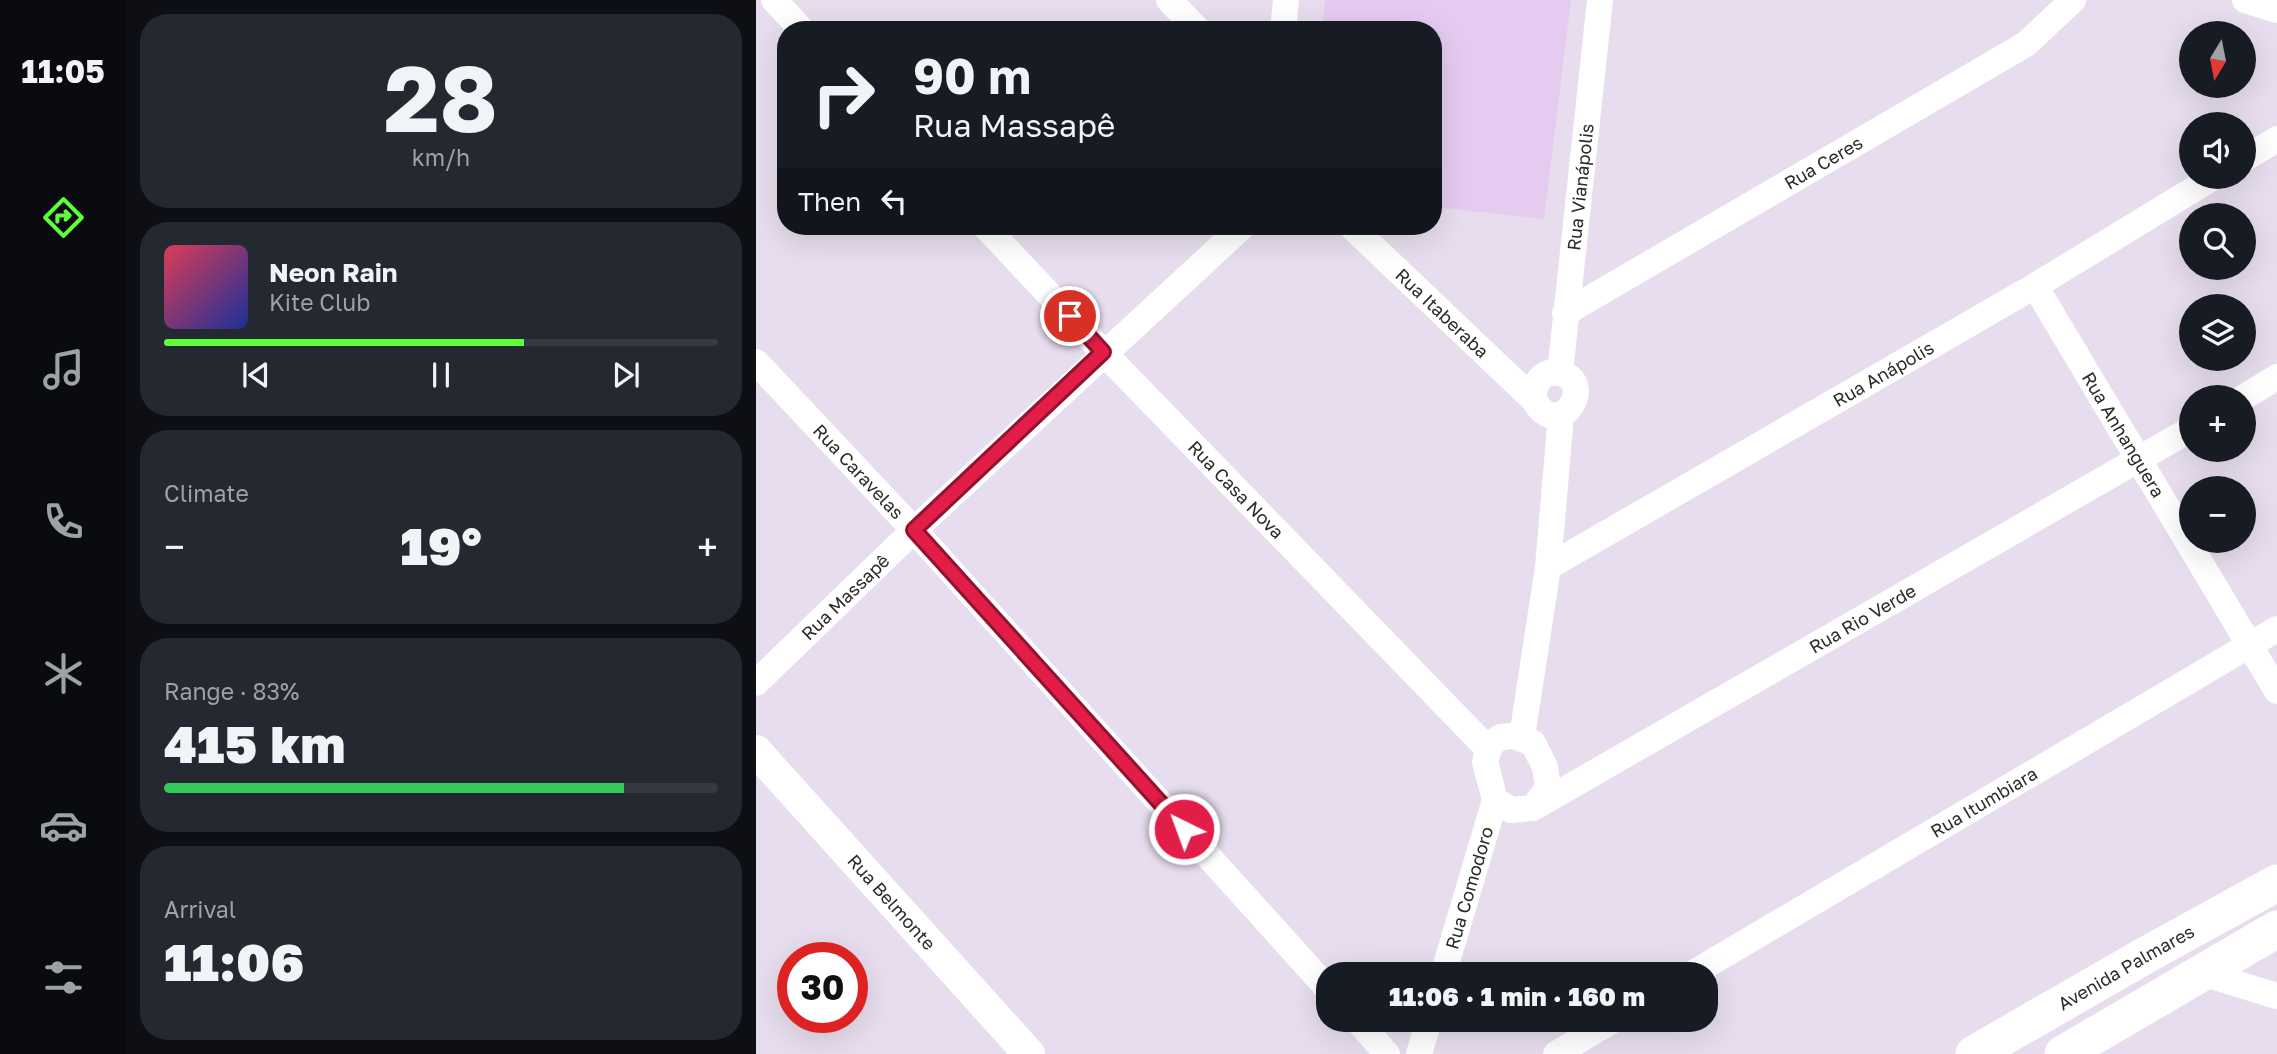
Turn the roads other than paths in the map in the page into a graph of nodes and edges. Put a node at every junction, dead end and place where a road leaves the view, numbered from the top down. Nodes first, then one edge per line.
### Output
1 (774, 0) edge
2 (1170, 0) edge
3 (1286, 0) edge
4 (1600, 0) edge
5 (2073, 0) edge
6 (2245, 0) edge
7 (2277, 10) edge
8 (794, 21) edge
9 (1190, 21) edge
10 (1284, 21) edge
11 (2277, 139) edge
12 (2256, 152) edge
13 (2194, 189) edge
14 (993, 235) edge
15 (1233, 235) edge
16 (1360, 235) edge
17 (2035, 286) junction
18 (1565, 313) junction
19 (1103, 352) junction
20 (756, 362) edge
21 (1560, 373) junction
22 (2277, 377) edge
23 (2256, 390) edge
24 (1534, 400) junction
25 (1561, 415) junction
26 (2179, 436) edge
27 (2138, 461) junction
28 (914, 530) junction
29 (1548, 567) junction
30 (2277, 629) edge
31 (2249, 646) junction
32 (756, 683) edge
33 (2277, 691) edge
34 (1522, 737) junction
35 (1489, 750) junction
36 (756, 751) edge
37 (1495, 800) junction
38 (1533, 808) junction
39 (2277, 883) edge
40 (2277, 929) edge
41 (2146, 954) junction
42 (1447, 962) edge
43 (1712, 962) edge
44 (2202, 972) junction
45 (1316, 976) edge
46 (2277, 996) edge
47 (1368, 1032) edge
48 (1425, 1032) edge
49 (1593, 1032) edge
50 (1028, 1054) edge
51 (1387, 1054) edge
52 (1419, 1054) edge
53 (1556, 1054) edge
54 (1974, 1054) edge
55 (2063, 1054) edge

1 - 8 street
2 - 9 street
3 - 10 street
4 - 18 street, Rua Vianápolis
5 - 18 street, Rua Ceres
6 - 7 street
11 - 12 street
13 - 17 street, Rua Anápolis
14 - 19 street, Rua Casa Nova
15 - 19 street, Rua Massapê
16 - 24 street, Rua Itaberaba
17 - 27 street, Rua Anhanguera
17 - 29 street, Rua Anápolis
18 - 21 street, Rua Vianápolis
19 - 28 street, Rua Massapê
19 - 35 street, Rua Casa Nova
20 - 28 street, Rua Caravelas
21 - 24 street
21 - 25 street
22 - 23 street
24 - 25 street
25 - 29 street
26 - 27 street, Rua Rio Verde
27 - 31 street, Rua Anhanguera
27 - 38 street, Rua Rio Verde
28 - 32 street, Rua Massapê
28 - 45 street, Rua Caravelas
29 - 34 street
30 - 31 street, Rua Itumbiara
31 - 33 street, Rua Anhanguera
31 - 43 street, Rua Itumbiara
34 - 35 street
34 - 38 street
35 - 37 street
36 - 50 street, Rua Belmonte
37 - 38 street
37 - 42 street, Rua Comodoro
39 - 41 main road, Avenida Palmares
40 - 44 main road
41 - 44 main road
41 - 54 main road, Avenida Palmares
44 - 46 street
44 - 55 main road
47 - 51 street
48 - 52 street
49 - 53 street

